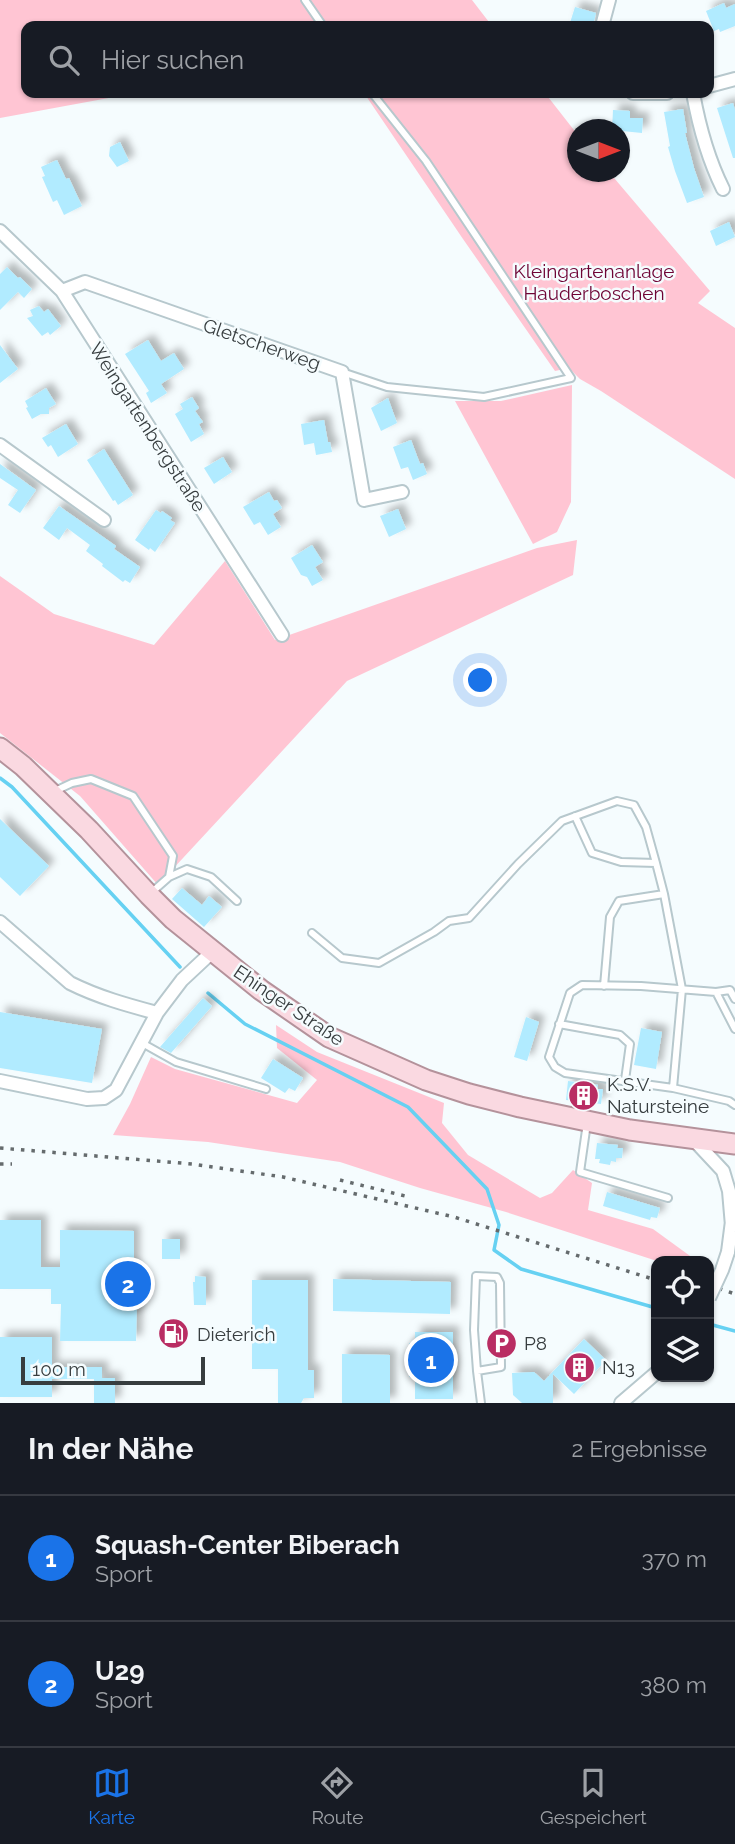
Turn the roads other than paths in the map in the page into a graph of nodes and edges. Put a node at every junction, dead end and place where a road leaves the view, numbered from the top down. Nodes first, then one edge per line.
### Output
1 (305, 0) edge
2 (609, 0) edge
3 (320, 21) edge
4 (603, 21) edge
5 (735, 79) edge
6 (714, 85) edge
7 (376, 98) edge
8 (694, 98) edge
9 (723, 189) dead end
10 (0, 231) edge
11 (62, 291) junction
12 (342, 372) junction
13 (0, 445) edge
14 (402, 492) dead end
15 (104, 520) dead end
16 (282, 635) dead end
17 (0, 748) edge
18 (51, 792) junction
19 (575, 816) junction
20 (656, 863) junction
21 (169, 877) junction
22 (154, 891) junction
23 (664, 894) junction
24 (237, 901) dead end
25 (0, 922) edge
26 (312, 933) dead end
27 (212, 952) junction
28 (604, 986) junction
29 (682, 989) junction
30 (733, 989) edge
31 (716, 992) junction
32 (735, 999) edge
33 (157, 1013) junction
34 (559, 1024) junction
35 (735, 1029) edge
36 (140, 1042) junction
37 (625, 1080) junction
38 (0, 1081) edge
39 (673, 1088) junction
40 (266, 1089) dead end
41 (735, 1105) edge
42 (587, 1121) junction
43 (694, 1139) junction
44 (735, 1144) edge
45 (668, 1198) dead end
46 (735, 1200) edge
47 (732, 1226) junction
48 (714, 1287) edge
49 (477, 1371) junction
50 (651, 1377) edge
51 (481, 1403) edge
52 (621, 1403) edge

1 - 3 lane
2 - 4 street
5 - 6 street
7 - 12 lane
8 - 9 street
10 - 11 street, Weingartenbergstraße
11 - 12 street, Gletscherweg
11 - 16 street, Weingartenbergstraße
12 - 14 street, Gletscherweg
13 - 15 street
17 - 18 main road, Ehinger Straße
18 - 21 lane
18 - 22 main road, Ehinger Straße
19 - 20 lane
19 - 20 lane
19 - 26 lane
20 - 23 lane
21 - 22 lane
21 - 24 lane
22 - 27 main road, Ehinger Straße
23 - 28 lane
23 - 29 lane
25 - 33 street
27 - 33 street
27 - 42 main road, Ehinger Straße
28 - 29 lane
28 - 34 lane
29 - 31 lane
29 - 39 lane
30 - 31 lane
30 - 32 lane
31 - 35 lane
33 - 36 street
34 - 37 lane
34 - 37 lane
36 - 38 street
36 - 40 lane
37 - 39 lane
39 - 41 lane
42 - 43 main road, Ehinger Straße
42 - 45 lane
43 - 44 main road, Ehinger Straße
43 - 47 street
46 - 47 street
47 - 48 street, bridge
49 - 49 lane
49 - 51 lane
50 - 52 street

